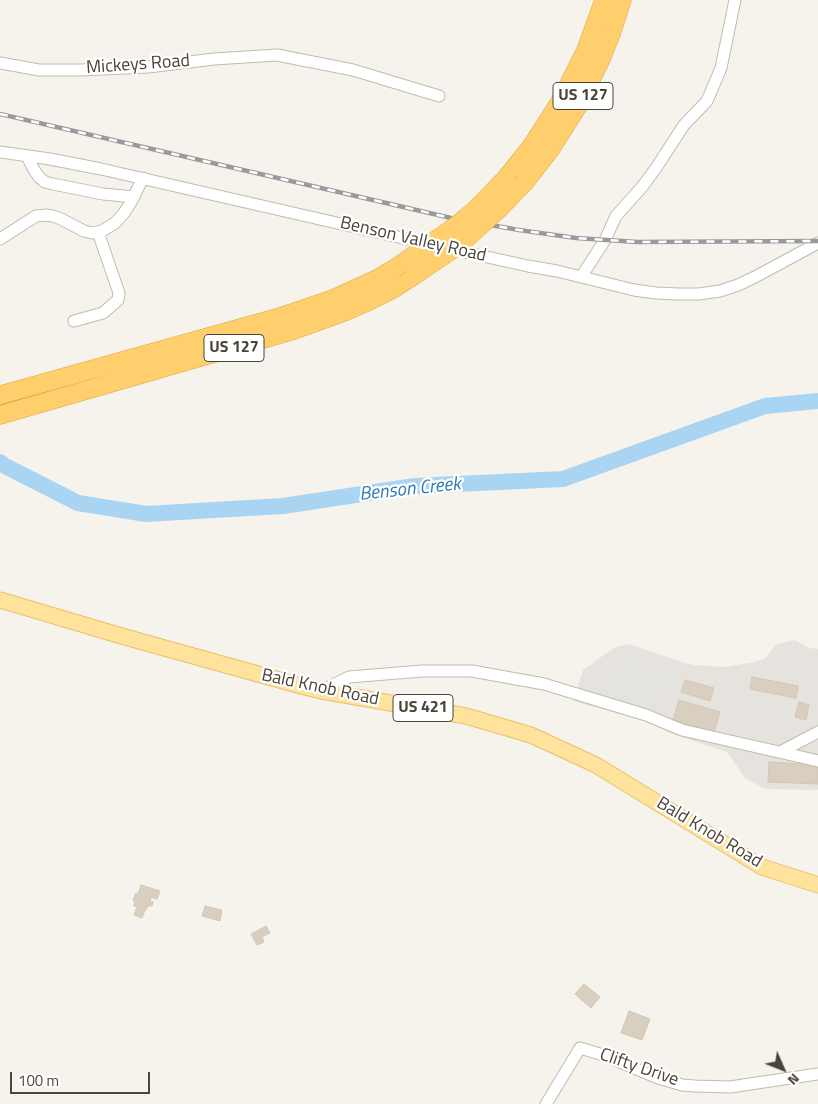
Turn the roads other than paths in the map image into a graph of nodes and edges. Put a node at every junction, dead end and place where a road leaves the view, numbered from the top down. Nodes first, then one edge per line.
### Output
1 (604, 0) edge
2 (622, 0) edge
3 (735, 0) edge
4 (0, 63) edge
5 (439, 96) dead end
6 (0, 152) edge
7 (27, 156) junction
8 (143, 178) junction
9 (134, 197) junction
10 (98, 232) junction
11 (0, 239) edge
12 (818, 243) edge
13 (581, 277) junction
14 (74, 321) dead end
15 (0, 395) edge
16 (0, 415) edge
17 (0, 600) edge
18 (321, 691) junction
19 (818, 732) edge
20 (780, 752) junction
21 (818, 761) edge
22 (818, 885) edge
23 (818, 1074) edge
24 (546, 1104) edge

1 - 15 highway, US 127, bridge
2 - 16 highway, US 127, bridge
3 - 13 street
4 - 5 street, Mickeys Road
6 - 7 street, Benson Valley Road
7 - 8 street, Benson Valley Road
7 - 9 street
8 - 9 street
8 - 13 street, Benson Valley Road
9 - 10 street
10 - 11 street
10 - 14 street
12 - 13 street, Benson Valley Road
17 - 18 main road, Bald Knob Road / US 421
18 - 20 street
18 - 22 main road, Bald Knob Road / US 421
19 - 20 street
20 - 21 street
23 - 24 street, Clifty Drive

